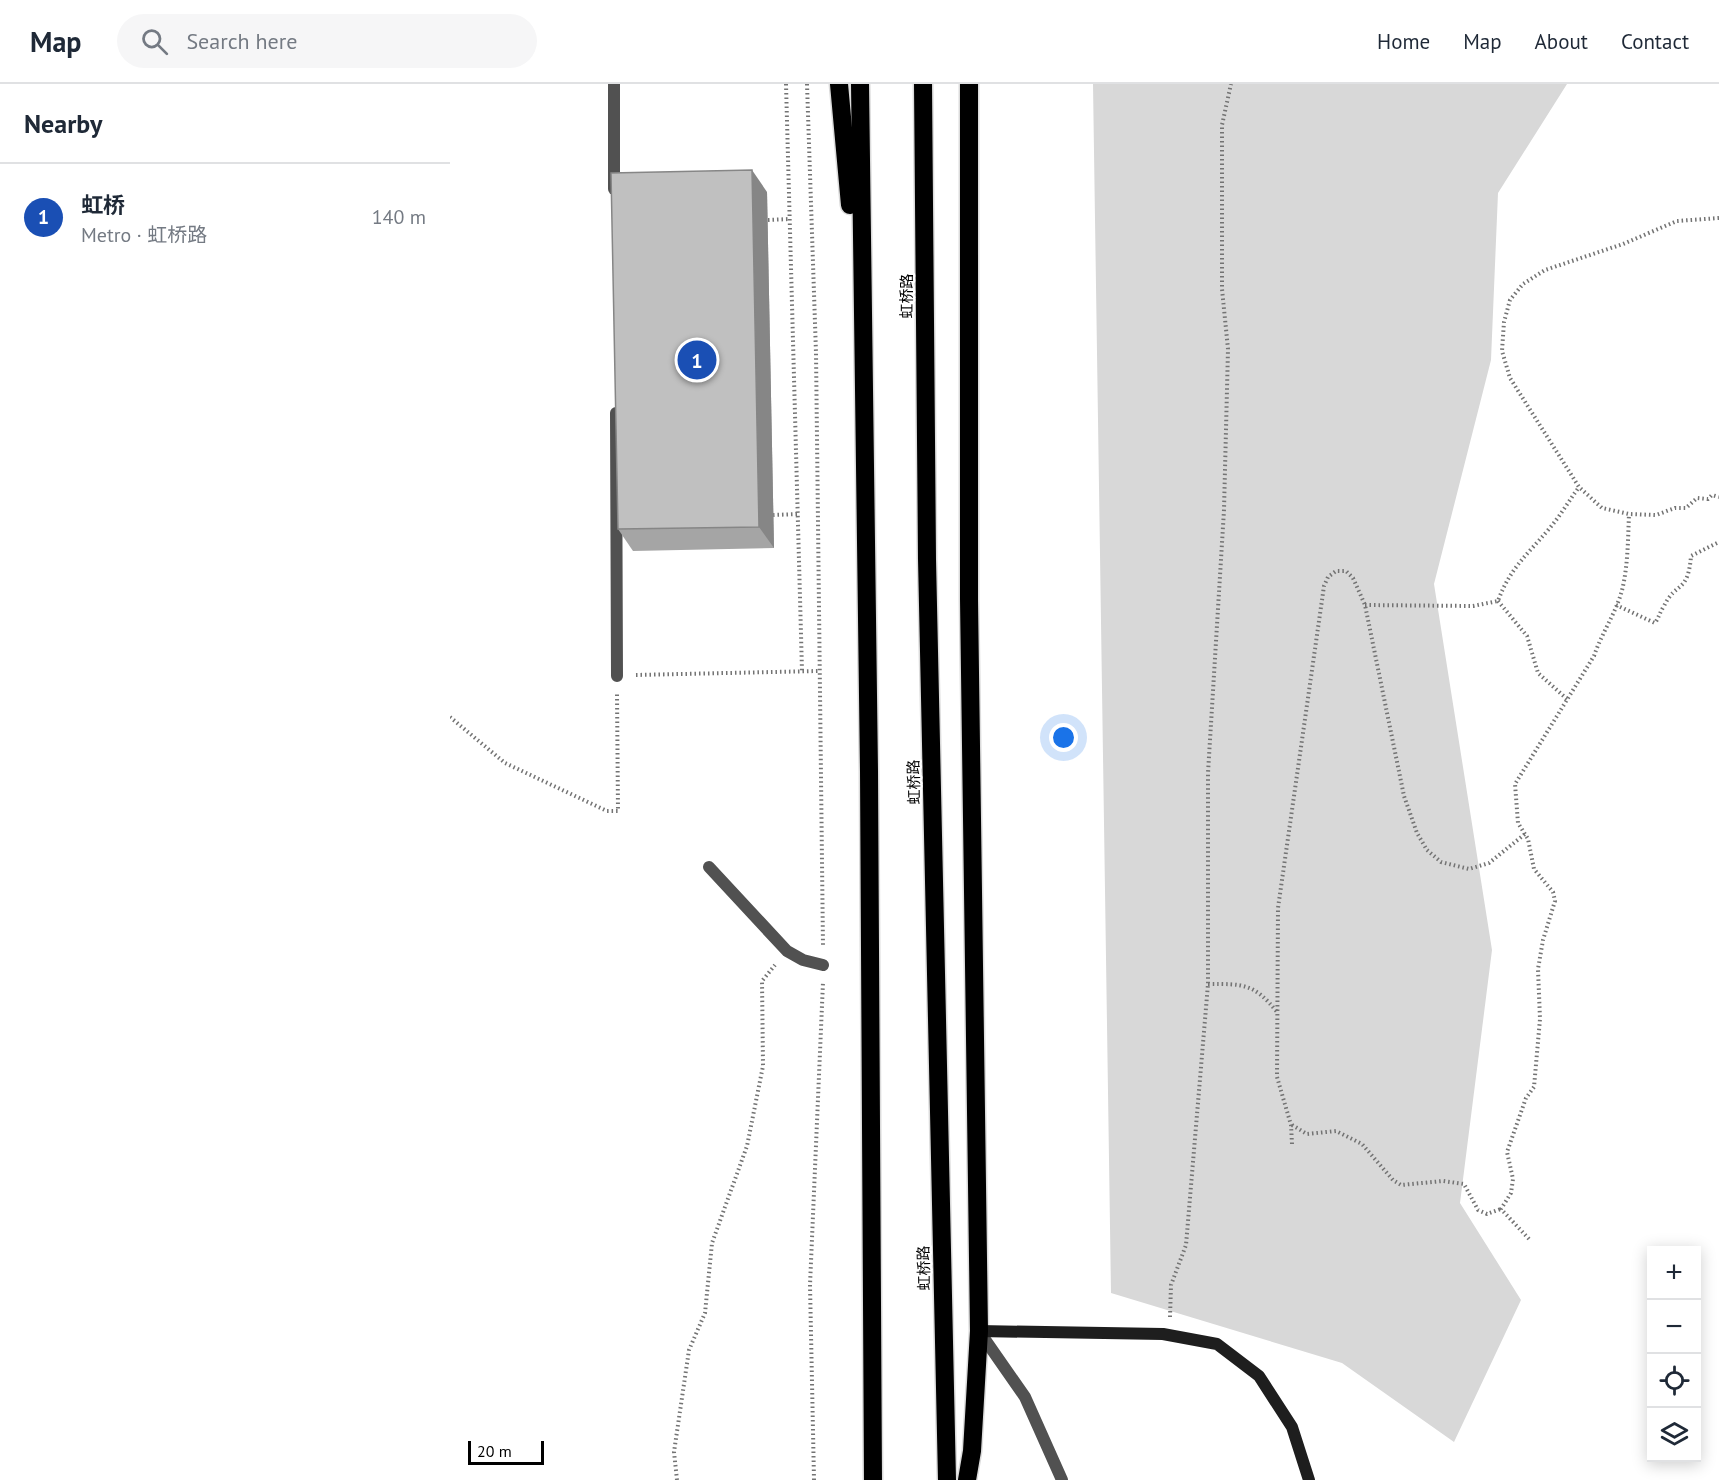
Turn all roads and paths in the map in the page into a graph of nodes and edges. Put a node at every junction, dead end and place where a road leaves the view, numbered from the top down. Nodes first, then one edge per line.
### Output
1 (614, 84) edge
2 (786, 84) edge
3 (807, 84) edge
4 (839, 84) edge
5 (860, 84) edge
6 (923, 84) edge
7 (969, 84) edge
8 (1231, 84) edge
9 (614, 202) edge
10 (1719, 218) edge
11 (790, 219) junction
12 (768, 220) dead end
13 (862, 354) junction
14 (615, 404) edge
15 (1579, 487) junction
16 (1719, 497) edge
17 (798, 514) junction
18 (1629, 514) junction
19 (773, 515) dead end
20 (1719, 542) edge
21 (1498, 601) junction
22 (1365, 605) junction
23 (1616, 605) junction
24 (802, 671) junction
25 (818, 671) junction
26 (617, 676) junction
27 (1568, 700) junction
28 (450, 717) edge
29 (1525, 834) junction
30 (709, 867) dead end
31 (787, 951) junction
32 (823, 965) junction
33 (1208, 984) junction
34 (1277, 1012) junction
35 (1292, 1125) junction
36 (1292, 1144) dead end
37 (1501, 1209) junction
38 (1528, 1239) dead end
39 (980, 1331) junction
40 (1169, 1335) junction
41 (677, 1480) edge
42 (814, 1480) edge
43 (873, 1480) edge
44 (947, 1480) edge
45 (967, 1480) edge
46 (1062, 1480) edge
47 (1309, 1480) edge

1 - 9 lane
2 - 11 path
3 - 25 path
4 - 13 highway
5 - 13 highway
6 - 44 highway, 虹桥路
7 - 39 highway
8 - 33 path
10 - 15 path
11 - 12 path
11 - 17 path
13 - 43 highway
14 - 26 lane
15 - 18 path
15 - 21 path
16 - 18 path
17 - 19 path
17 - 24 path
18 - 23 path
20 - 23 path
21 - 22 path
21 - 27 path
22 - 29 path
22 - 34 path
23 - 27 path
24 - 25 path
24 - 26 path
25 - 32 path
26 - 28 path
27 - 29 path
29 - 37 path
30 - 31 lane
31 - 32 lane
31 - 41 path
32 - 42 path
33 - 34 path
33 - 40 path
34 - 35 path
35 - 36 path
35 - 37 path
37 - 38 path
39 - 40 street
39 - 45 highway
39 - 46 lane
40 - 47 street

